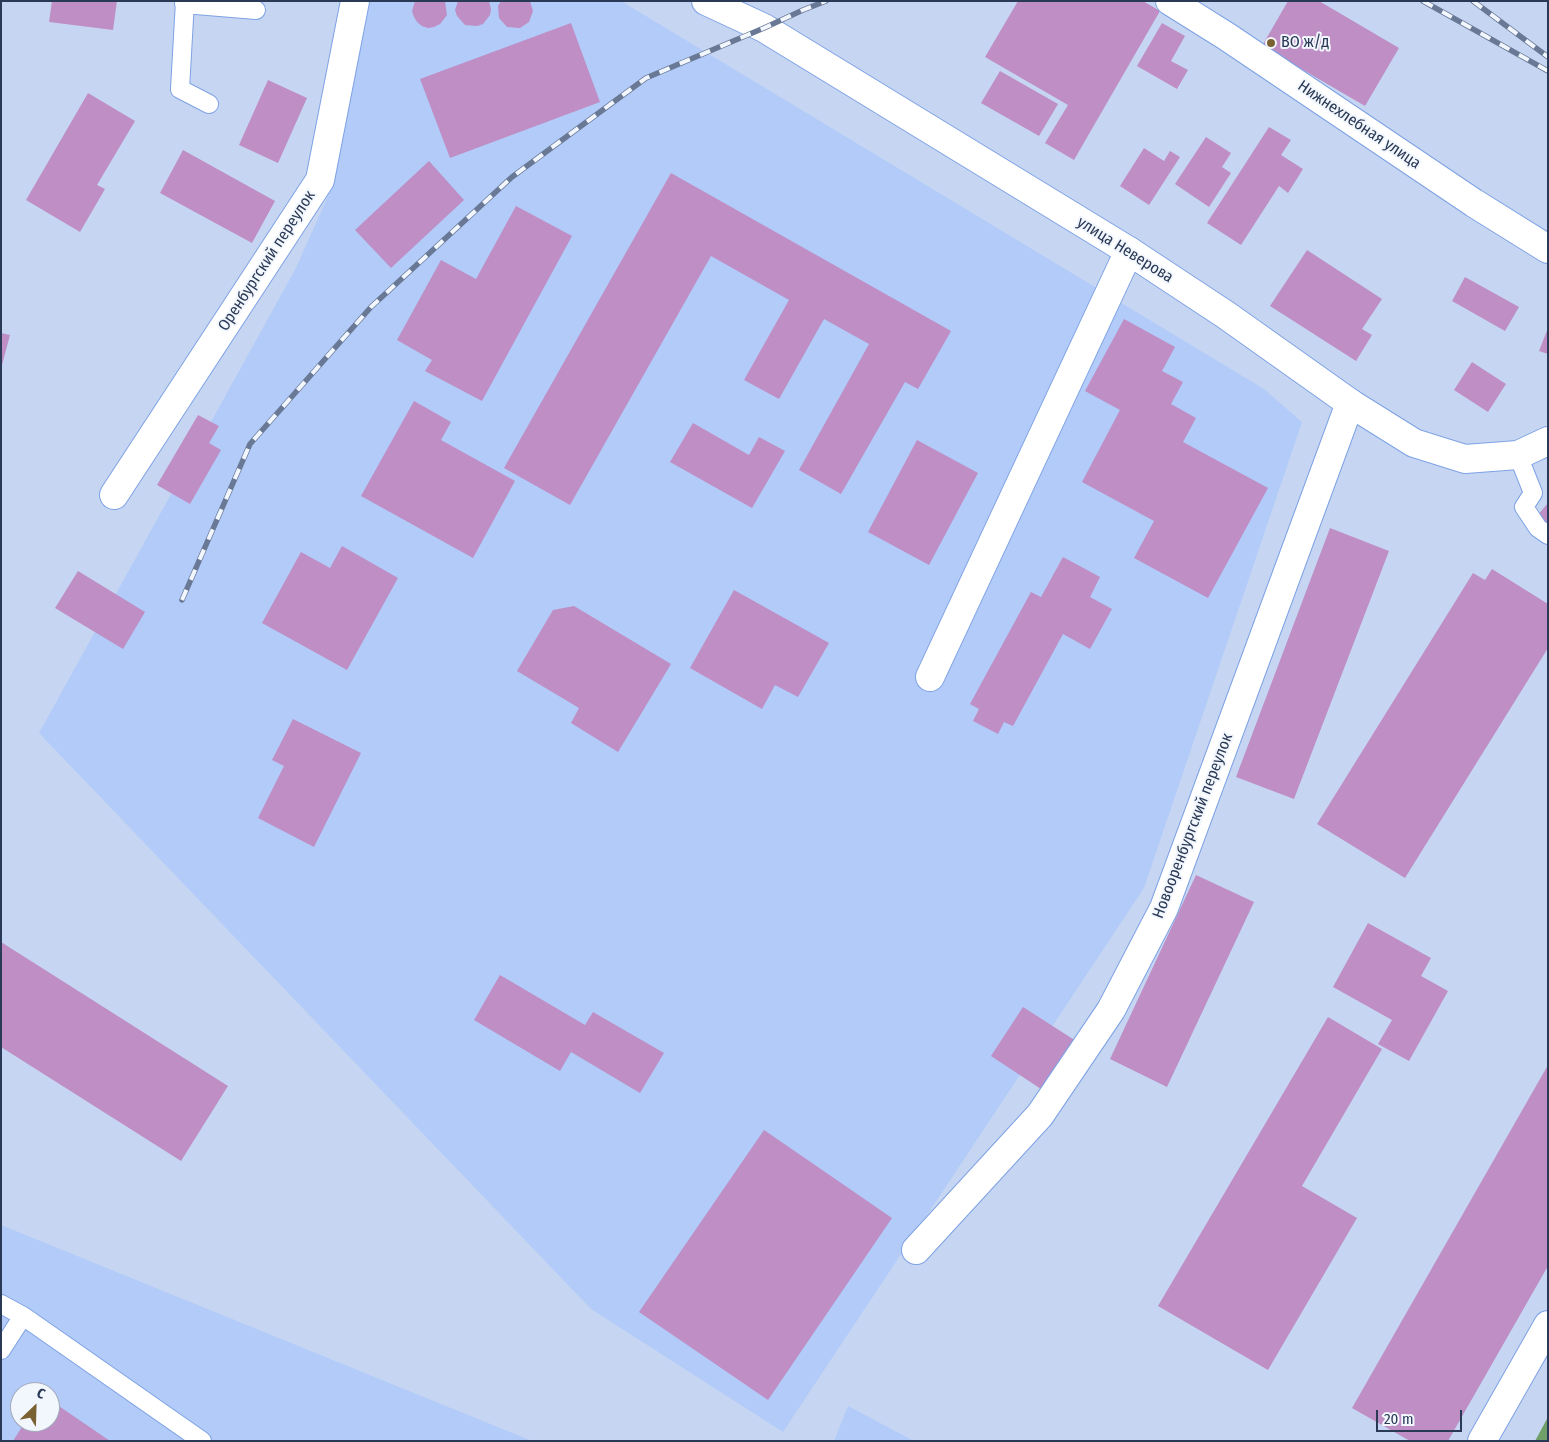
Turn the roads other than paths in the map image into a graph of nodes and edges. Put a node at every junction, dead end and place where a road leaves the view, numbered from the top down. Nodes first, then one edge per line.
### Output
1 (354, 1) edge
2 (706, 1) edge
3 (1170, 1) edge
4 (184, 3) edge
5 (256, 10) dead end
6 (209, 104) dead end
7 (1548, 249) edge
8 (1129, 251) junction
9 (1350, 402) junction
10 (1548, 441) edge
11 (1518, 455) junction
12 (114, 495) dead end
13 (1548, 535) edge
14 (930, 677) dead end
15 (916, 1250) dead end
16 (1, 1304) edge
17 (23, 1316) junction
18 (1548, 1325) edge
19 (1, 1350) edge
20 (202, 1441) edge
21 (1482, 1441) edge

1 - 12 street, Оренбургский переулок
2 - 8 street, улица Неверова
3 - 7 street, Нижнехлебная улица
4 - 5 lane
4 - 6 lane
8 - 9 street, улица Неверова
8 - 14 street
9 - 11 street, улица Неверова
9 - 15 street, Новооренбургский переулок
10 - 11 street, улица Неверова
11 - 13 lane
16 - 17 lane
17 - 19 lane
17 - 20 lane
18 - 21 street

